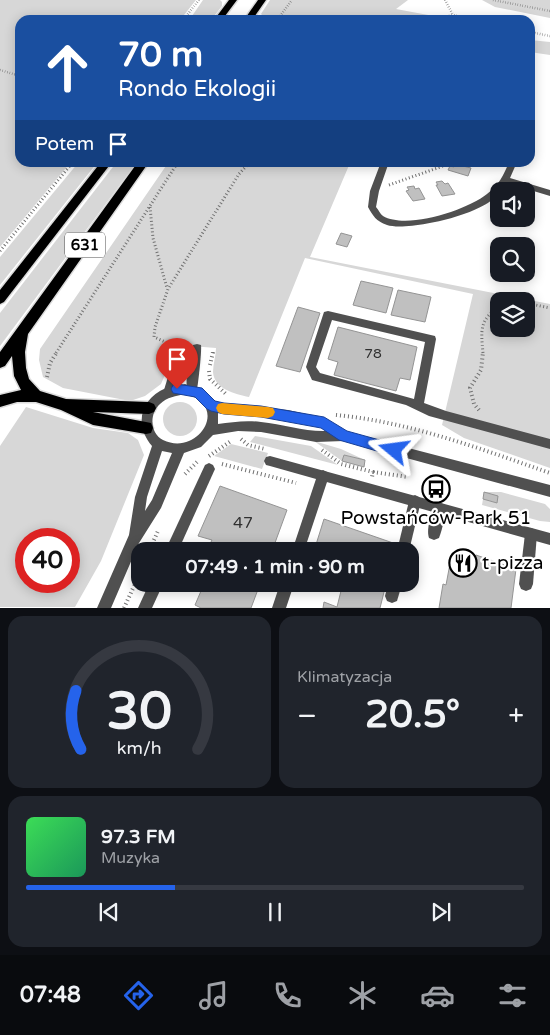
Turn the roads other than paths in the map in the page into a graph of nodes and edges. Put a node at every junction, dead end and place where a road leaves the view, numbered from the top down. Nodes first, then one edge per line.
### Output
1 (232, 0) edge
2 (262, 0) edge
3 (222, 15) edge
4 (252, 15) edge
5 (103, 167) edge
6 (140, 167) edge
7 (383, 167) edge
8 (512, 167) edge
9 (507, 180) junction
10 (550, 193) edge
11 (0, 300) edge
12 (25, 327) junction
13 (181, 348) road end
14 (197, 348) dead end
15 (0, 362) edge
16 (170, 390) junction
17 (192, 390) junction
18 (36, 396) junction
19 (0, 401) edge
20 (65, 405) junction
21 (211, 405) junction
22 (418, 406) junction
23 (148, 408) junction
24 (146, 428) junction
25 (210, 430) junction
26 (344, 436) junction
27 (158, 444) junction
28 (550, 444) edge
29 (180, 448) junction
30 (268, 456) road end
31 (209, 469) dead end
32 (323, 476) junction
33 (550, 492) edge
34 (415, 501) junction
35 (439, 508) junction
36 (434, 534) dead end
37 (531, 534) junction
38 (134, 539) junction
39 (550, 540) edge
40 (174, 542) edge
41 (301, 542) edge
42 (405, 542) edge
43 (526, 584) dead end
44 (152, 592) edge
45 (284, 592) edge
46 (104, 608) edge
47 (145, 608) edge
48 (279, 608) edge

1 - 3 main road
2 - 4 main road
5 - 11 main road, 631
6 - 12 main road, 631
7 - 9 street
8 - 9 street
9 - 10 street
12 - 15 main road, 631
12 - 18 main road
13 - 16 street
14 - 17 street
16 - 17 street
16 - 23 street
17 - 21 street
18 - 19 main road
18 - 20 main road
20 - 23 main road
20 - 24 main road
21 - 25 street
21 - 26 street
22 - 22 street
22 - 28 street
23 - 24 street
24 - 27 street
25 - 26 street
25 - 29 street
26 - 33 street
27 - 29 street
27 - 38 street
29 - 38 street
30 - 32 street
31 - 40 street
32 - 34 street
32 - 41 street
34 - 35 street
34 - 42 street
35 - 36 street
35 - 37 street
37 - 39 street
37 - 43 street
38 - 46 street
44 - 47 street
45 - 48 street

